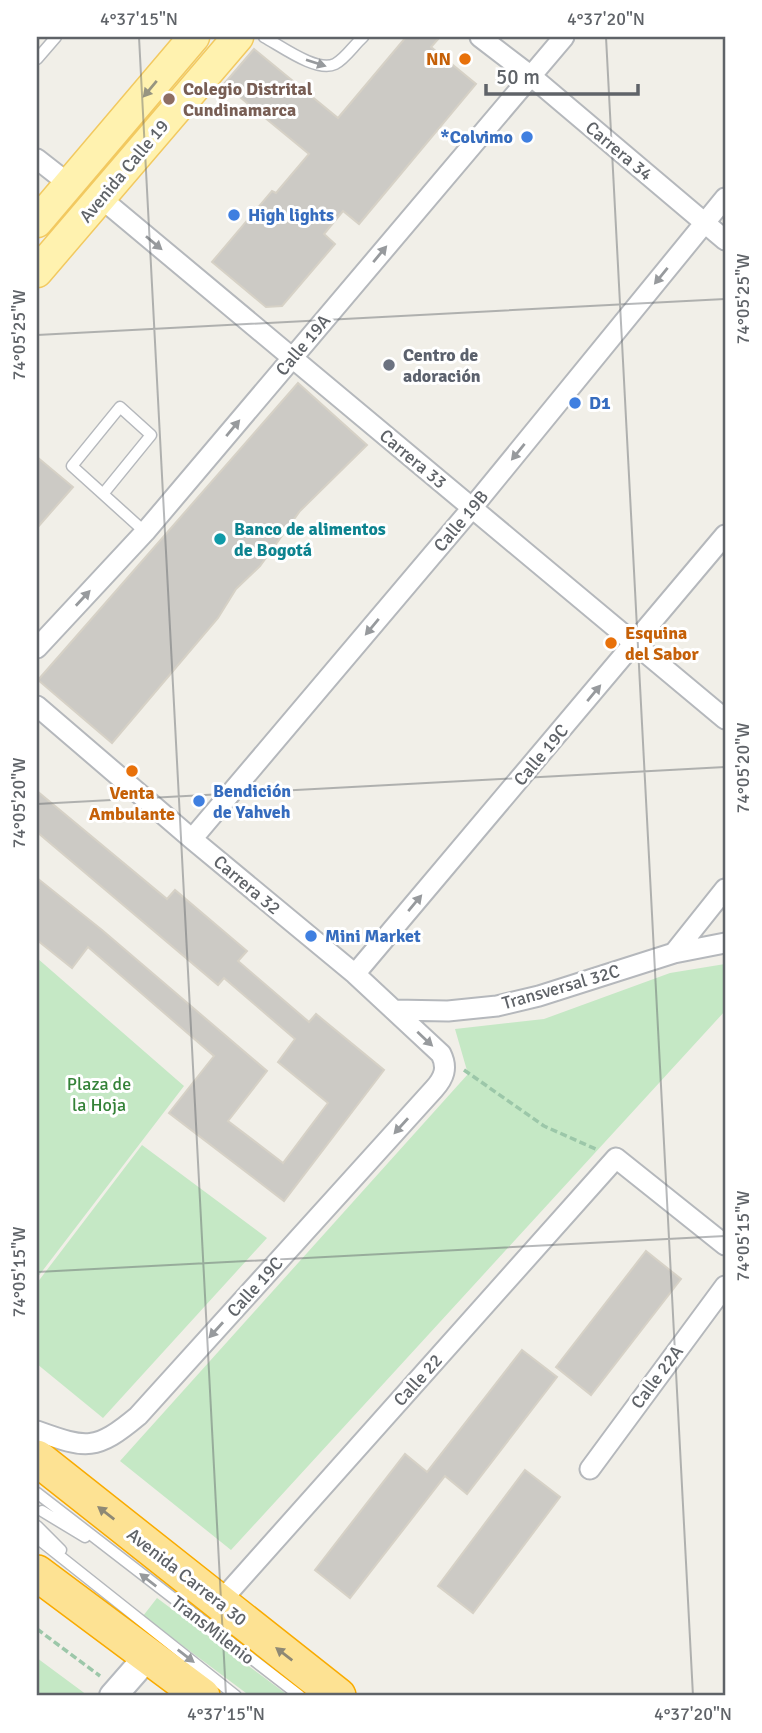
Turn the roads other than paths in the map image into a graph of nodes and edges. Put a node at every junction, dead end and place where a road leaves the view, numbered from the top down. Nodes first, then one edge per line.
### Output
1 (56, 37) edge
2 (194, 37) edge
3 (238, 37) edge
4 (363, 37) edge
5 (480, 37) edge
6 (564, 37) edge
7 (271, 38) edge
8 (37, 59) edge
9 (531, 76) junction
10 (37, 159) edge
11 (69, 184) junction
12 (102, 199) junction
13 (724, 201) edge
14 (37, 222) edge
15 (705, 223) junction
16 (725, 240) edge
17 (37, 272) edge
18 (292, 358) junction
19 (103, 494) junction
20 (472, 508) junction
21 (145, 532) junction
22 (725, 535) edge
23 (636, 643) junction
24 (37, 648) edge
25 (37, 706) edge
26 (725, 719) edge
27 (192, 839) junction
28 (725, 889) edge
29 (725, 943) edge
30 (674, 953) junction
31 (355, 974) junction
32 (394, 1010) junction
33 (443, 1064) joint
34 (725, 1245) edge
35 (725, 1286) edge
36 (37, 1431) edge
37 (37, 1458) edge
38 (590, 1469) dead end
39 (37, 1493) edge
40 (42, 1511) dead end
41 (37, 1526) edge
42 (37, 1538) edge
43 (127, 1563) junction
44 (37, 1573) edge
45 (103, 1590) junction
46 (219, 1603) junction
47 (148, 1656) junction
48 (116, 1693) edge
49 (202, 1696) edge
50 (236, 1696) edge
51 (300, 1696) edge
52 (338, 1696) edge

1 - 8 lane
2 -> 11 main road, Avenida Calle 19
3 - 12 main road, Avenida Calle 19
7 -> 4 lane
5 - 9 street, Carrera 34
6 - 9 street, Calle 19A
9 - 15 street, Carrera 34
18 -> 9 street, Calle 19A
10 - 11 street
11 - 14 main road, Avenida Calle 19
12 - 17 main road, Avenida Calle 19
12 -> 18 street, Carrera 33
13 - 15 street, Calle 19B
15 - 16 street, Carrera 34
15 -> 20 street, Calle 19B
18 - 20 street, Carrera 33
21 -> 18 street, Calle 19A
19 - 19 lane
19 - 21 lane
20 - 23 street, Carrera 33
20 -> 27 street, Calle 19B
24 -> 21 street, Calle 19A
22 - 23 street, Calle 19C
23 - 26 street, Carrera 33
31 -> 23 street, Calle 19C
25 - 27 street, Carrera 32
27 - 31 street, Carrera 32
28 - 30 street
29 - 30 street, Transversal 32C
30 - 32 street, Transversal 32C
31 - 32 street, Carrera 32
32 -> 33 street, Carrera 32
33 -> 36 street, Calle 19C
34 - 46 street, Calle 22
35 - 38 street, Calle 22A
46 -> 37 highway, Avenida Carrera 30
39 - 43 lane, TransMilenio
40 - 43 lane, TransMilenio
41 - 45 lane, TransMilenio
42 - 45 lane, TransMilenio
51 -> 43 lane, TransMilenio
44 - 47 highway
45 -> 50 lane, TransMilenio
52 -> 46 highway, Avenida Carrera 30
47 - 48 street
47 - 49 highway

